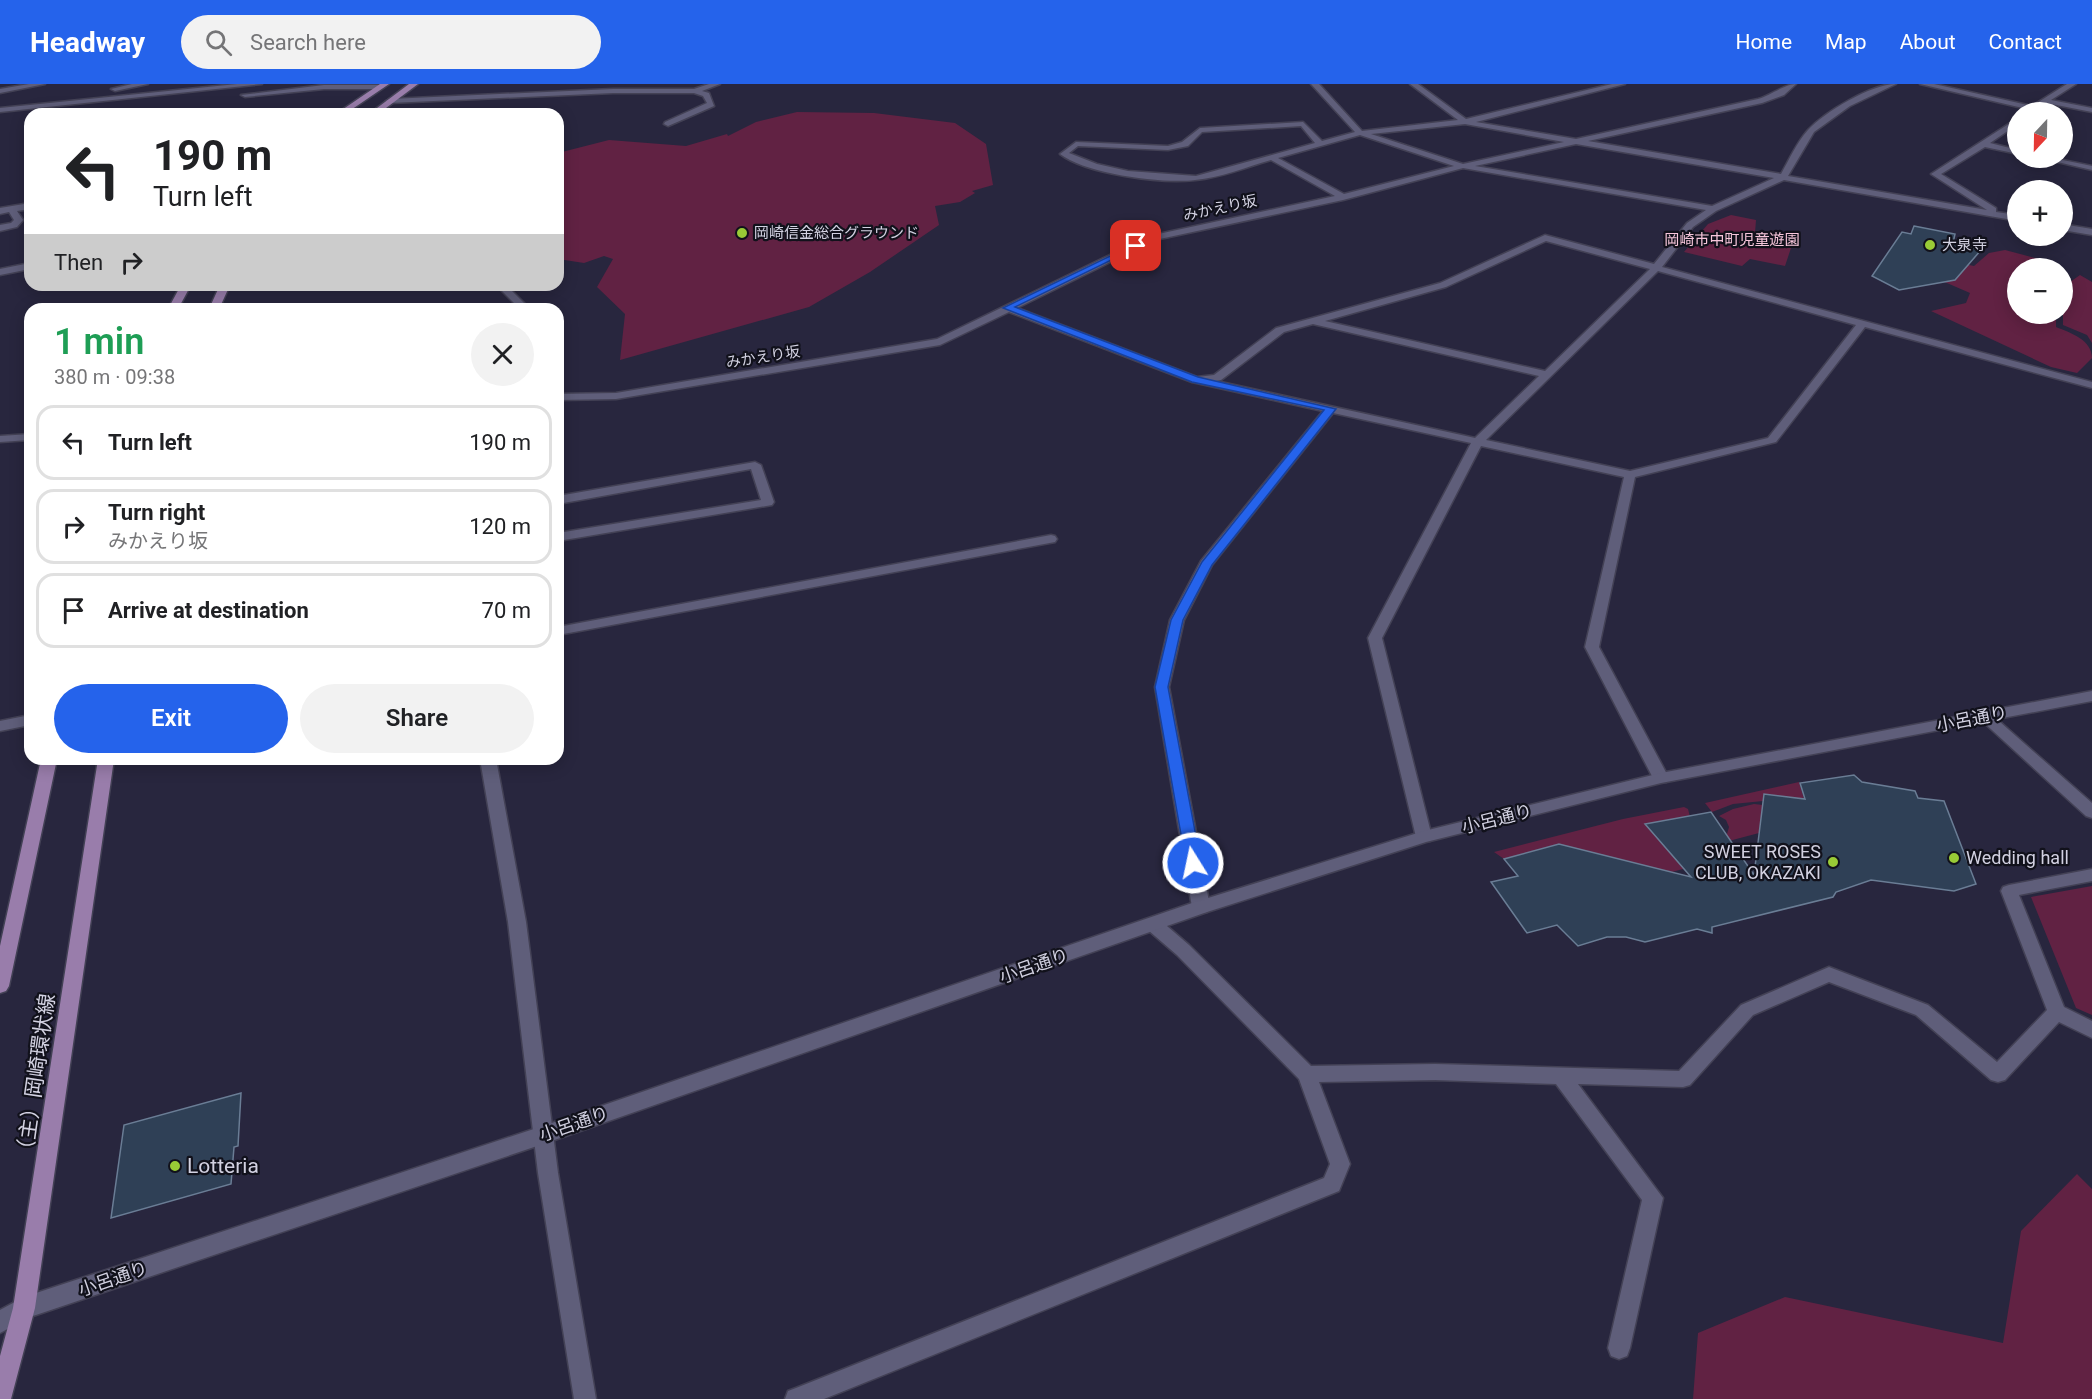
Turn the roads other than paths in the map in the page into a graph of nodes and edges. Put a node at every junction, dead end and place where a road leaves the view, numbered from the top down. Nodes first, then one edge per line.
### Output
1 (41, 84) edge
2 (144, 84) edge
3 (258, 84) edge
4 (414, 84) edge
5 (716, 84) edge
6 (1315, 84) edge
7 (1414, 84) edge
8 (1590, 84) edge
9 (1791, 84) edge
10 (1892, 84) edge
11 (1924, 84) edge
12 (2072, 84) edge
13 (1617, 85) edge
14 (382, 86) edge
15 (0, 91) edge
16 (695, 91) junction
17 (240, 95) dead end
18 (106, 99) junction
19 (390, 101) junction
20 (2046, 101) joint
21 (2007, 104) edge
22 (349, 108) edge
23 (381, 108) edge
24 (0, 110) edge
25 (2092, 110) edge
26 (1465, 122) junction
27 (668, 124) dead end
28 (2007, 128) edge
29 (1360, 133) junction
30 (1580, 140) junction
31 (1320, 144) junction
32 (1984, 144) junction
33 (2007, 149) edge
34 (1274, 159) junction
35 (2073, 164) edge
36 (1463, 166) junction
37 (2092, 168) edge
38 (1782, 177) junction
39 (1343, 197) junction
40 (24, 207) edge
41 (11, 209) junction
42 (1713, 209) junction
43 (0, 211) edge
44 (2001, 215) junction
45 (2007, 216) edge
46 (0, 228) edge
47 (2073, 229) edge
48 (2092, 232) edge
49 (24, 267) edge
50 (1656, 268) junction
51 (0, 272) edge
52 (507, 291) edge
53 (519, 303) edge
54 (1008, 308) junction
55 (1314, 321) junction
56 (1862, 324) junction
57 (1546, 374) junction
58 (1196, 380) junction
59 (2092, 385) edge
60 (564, 398) edge
61 (1331, 409) junction
62 (24, 438) edge
63 (0, 440) edge
64 (1477, 442) junction
65 (1630, 476) junction
66 (564, 499) edge
67 (564, 536) edge
68 (1051, 539) dead end
69 (564, 630) edge
70 (2092, 696) edge
71 (1986, 717) junction
72 (24, 721) edge
73 (0, 726) edge
74 (48, 765) edge
75 (105, 765) edge
76 (489, 765) edge
77 (1661, 778) junction
78 (2092, 812) edge
79 (1424, 837) junction
80 (2092, 875) edge
81 (1201, 907) junction
82 (1154, 925) junction
83 (0, 986) edge
84 (2057, 1012) junction
85 (2092, 1029) edge
86 (1306, 1074) junction
87 (1562, 1076) junction
88 (543, 1135) junction
89 (24, 1308) junction
90 (0, 1322) edge
91 (1619, 1348) dead end
92 (0, 1399) edge
93 (585, 1399) edge
94 (796, 1399) edge

1 - 15 street
2 - 18 street
3 - 18 street
4 - 19 main road
5 - 16 street
6 - 29 street
7 - 26 street
8 - 13 street
9 - 30 street, みかえり坂
10 - 38 street
11 - 21 street
12 - 20 street
13 - 26 street
14 - 17 street
14 - 22 main road
16 - 19 street
16 - 27 street
18 - 24 street
19 - 23 main road
20 - 25 street
26 - 29 street
26 - 30 street
28 - 32 street
29 - 31 street
29 - 36 street
30 - 36 street, みかえり坂
30 - 38 street
31 - 34 street
31 - 34 street
32 - 33 street
32 - 44 street
34 - 39 street
35 - 37 street
36 - 39 street, みかえり坂
36 - 42 street
38 - 42 street
38 - 44 street
39 - 54 street, みかえり坂
40 - 41 street
41 - 43 street
41 - 46 street
42 - 50 street
44 - 45 street
47 - 48 street
49 - 51 street
50 - 55 street
50 - 56 street
50 - 57 street
52 - 53 street
54 - 58 street
54 - 60 street, みかえり坂
55 - 57 street
55 - 58 street
56 - 59 street
56 - 65 street
57 - 64 street
58 - 61 street
61 - 64 street
61 - 81 street
62 - 63 street
64 - 65 street
64 - 79 street
65 - 77 street
66 - 67 street
68 - 69 street
70 - 71 street, 小呂通り
71 - 77 street, 小呂通り
71 - 78 street
72 - 73 street
74 - 83 main road
75 - 89 main road, （主）岡崎環状線
76 - 88 street
77 - 79 street, 小呂通り
79 - 81 street, 小呂通り
80 - 84 street
81 - 82 street, 小呂通り
82 - 86 street
82 - 88 street, 小呂通り
84 - 85 street
84 - 87 street
86 - 87 street
86 - 94 street
87 - 91 street
88 - 89 street, 小呂通り
88 - 93 street
89 - 90 street, 小呂通り
89 - 92 main road, （主）岡崎環状線

